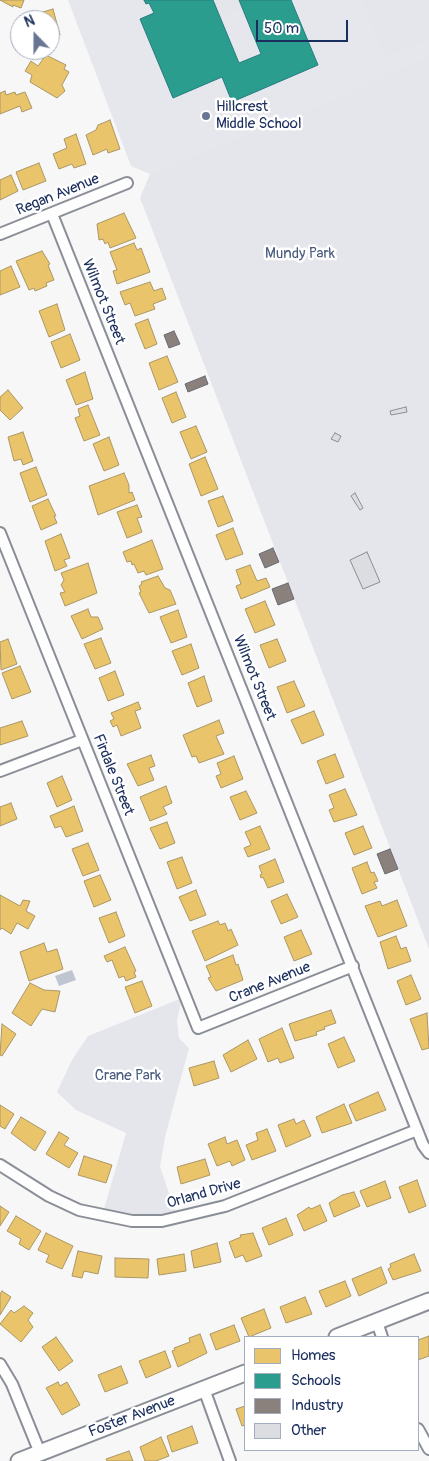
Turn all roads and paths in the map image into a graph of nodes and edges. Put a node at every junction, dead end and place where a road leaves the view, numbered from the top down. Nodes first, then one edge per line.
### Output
1 (127, 183) dead end
2 (52, 214) junction
3 (0, 234) edge
4 (0, 533) edge
5 (82, 740) junction
6 (0, 771) edge
7 (353, 966) junction
8 (198, 1028) joint
9 (418, 1130) junction
10 (429, 1153) edge
11 (0, 1165) edge
12 (429, 1302) edge
13 (377, 1322) junction
14 (341, 1336) edge
15 (382, 1336) edge
16 (0, 1364) edge
17 (244, 1373) edge
18 (204, 1389) junction
19 (419, 1430) edge
20 (429, 1449) edge
21 (40, 1453) junction
22 (19, 1461) edge
23 (230, 1461) edge

1 - 2 street, Regan Avenue
2 - 3 street, Regan Avenue
2 - 7 street, Wilmot Street
4 - 5 street, Firdale Street
5 - 6 street
5 - 8 street, Firdale Street
7 - 8 street, Crane Avenue
7 - 9 street, Wilmot Street
9 - 10 street, Wilmot Street
9 - 11 street, Orland Drive
12 - 13 street
13 - 14 street
13 - 15 street
16 - 21 street
17 - 18 street, Foster Avenue
18 - 21 street, Foster Avenue
18 - 23 street
19 - 20 street
21 - 22 street, Foster Avenue

